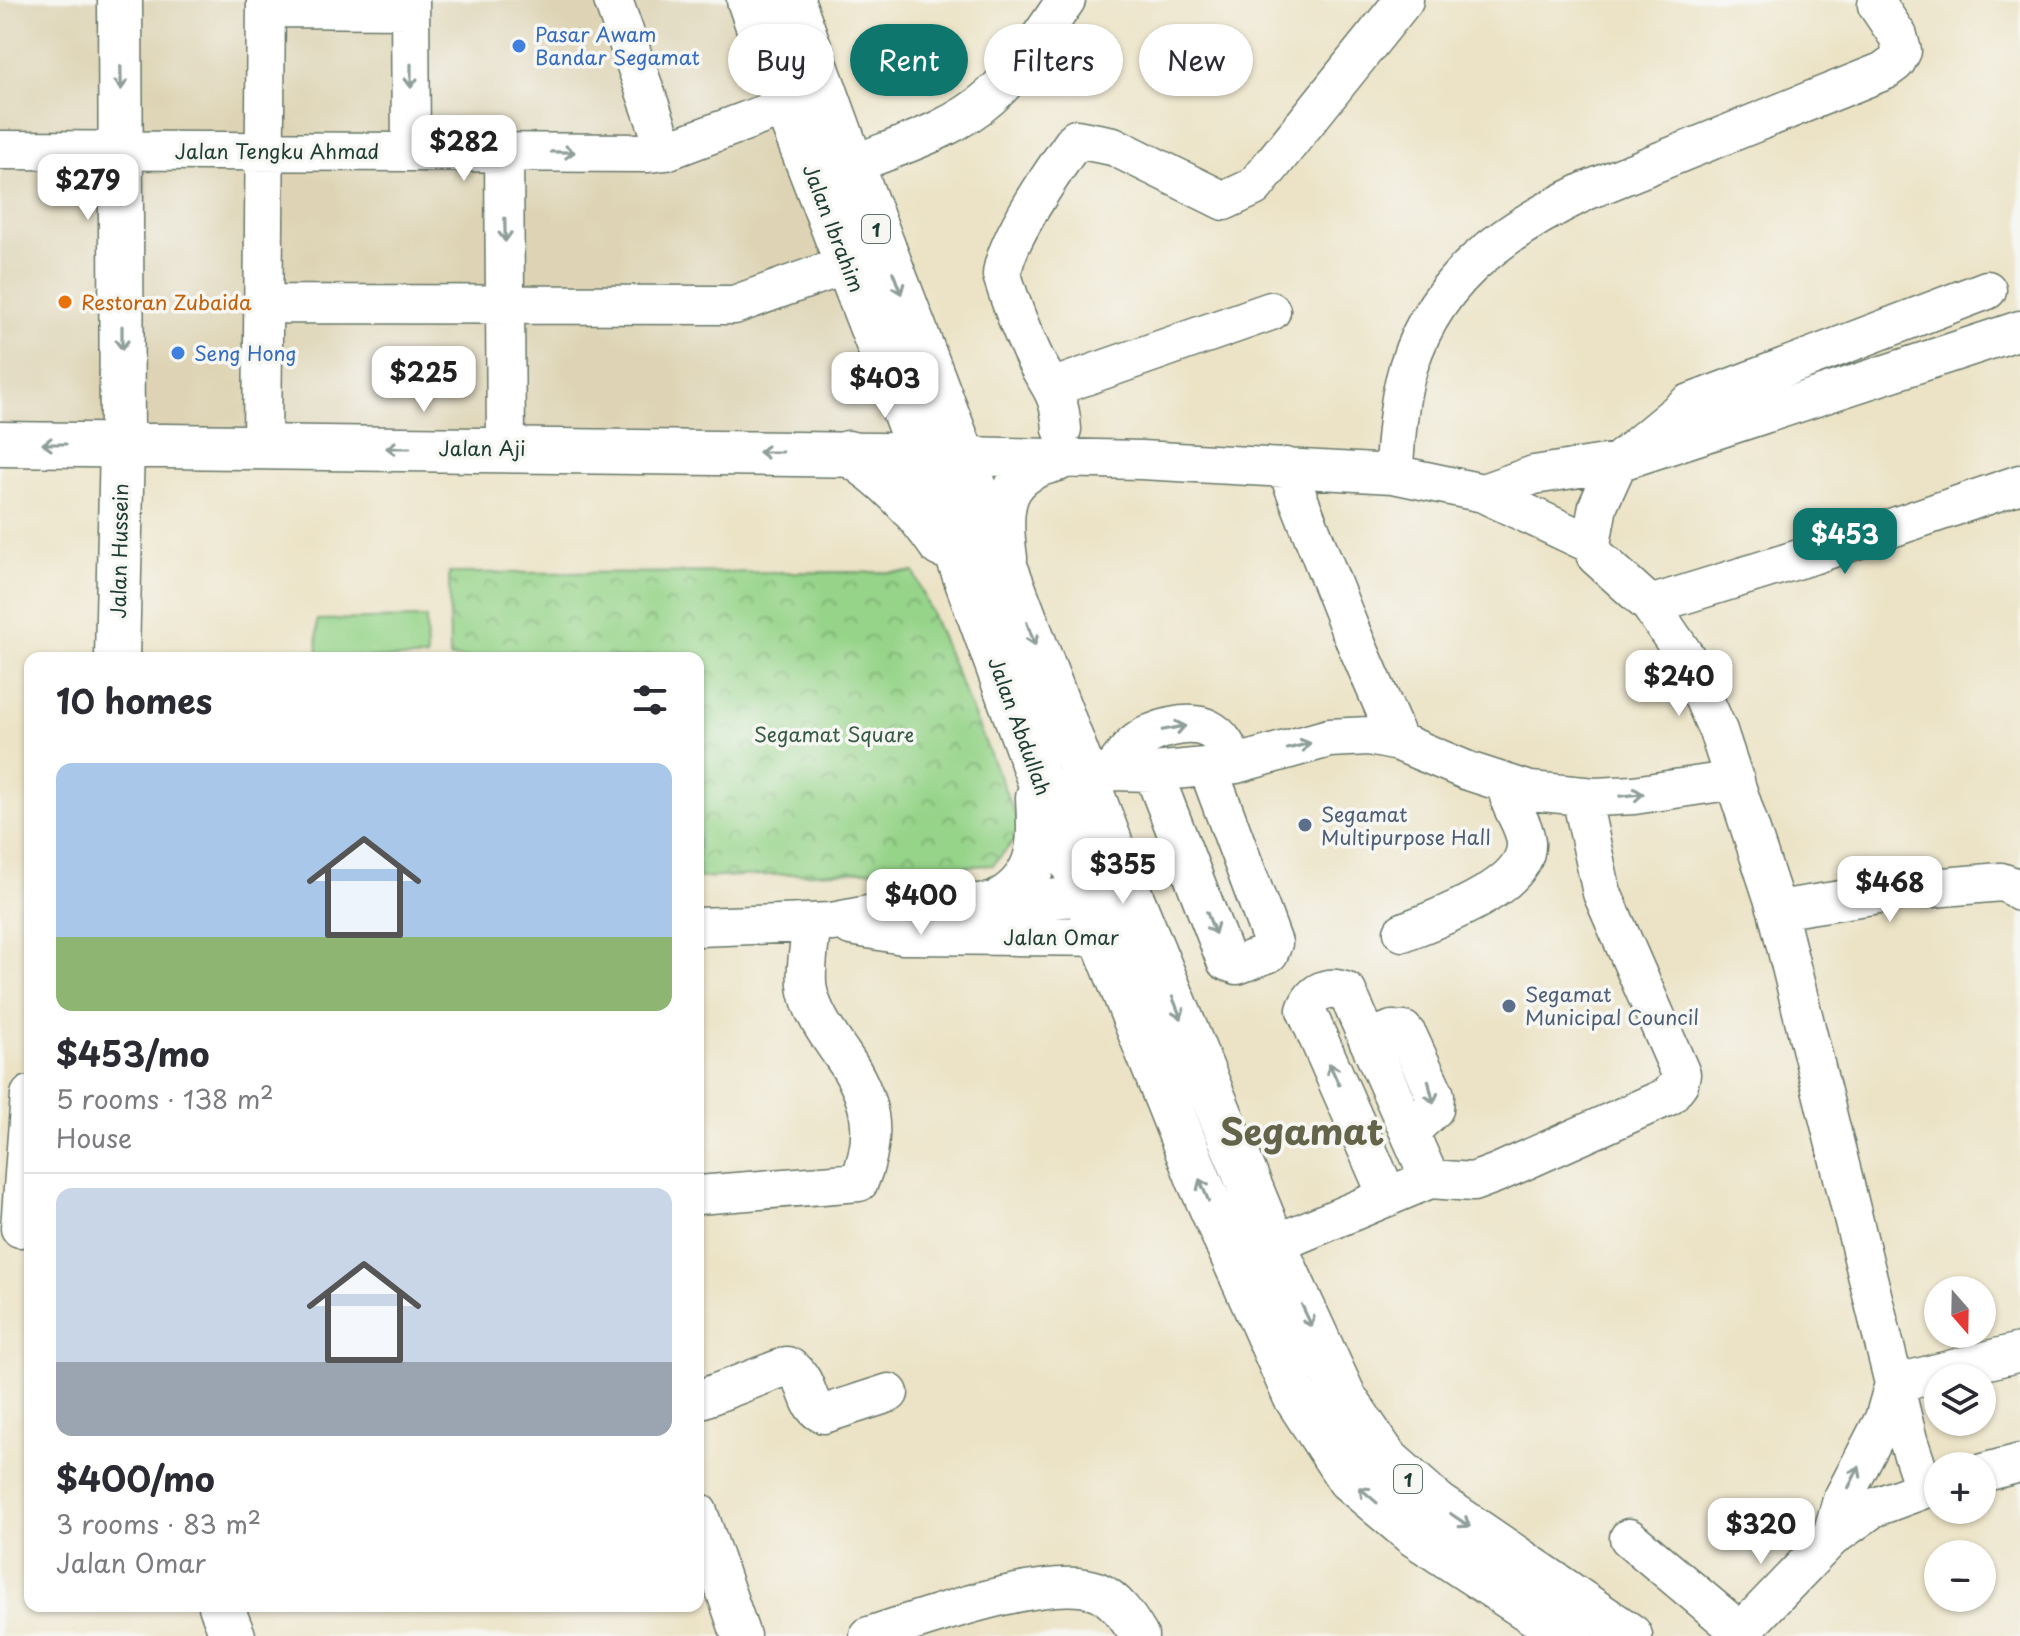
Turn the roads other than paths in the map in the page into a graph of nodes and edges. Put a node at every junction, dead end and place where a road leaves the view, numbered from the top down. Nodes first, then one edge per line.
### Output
1 (120, 0) edge
2 (613, 0) edge
3 (749, 0) edge
4 (792, 0) edge
5 (1066, 0) edge
6 (1404, 0) edge
7 (1875, 2) edge
8 (266, 4) edge
9 (410, 4) edge
10 (786, 106) junction
11 (0, 150) edge
12 (121, 151) junction
13 (264, 151) junction
14 (666, 151) junction
15 (411, 152) junction
16 (504, 152) junction
17 (852, 165) junction
18 (848, 264) junction
19 (1987, 290) dead end
20 (263, 304) junction
21 (506, 304) junction
22 (1271, 311) dead end
23 (2020, 330) edge
24 (1054, 387) junction
25 (0, 444) edge
26 (122, 444) junction
27 (1068, 444) junction
28 (262, 447) junction
29 (506, 448) junction
30 (848, 453) junction
31 (921, 455) junction
32 (964, 456) junction
33 (1618, 462) junction
34 (1286, 467) junction
35 (1393, 474) junction
36 (2020, 484) edge
37 (1483, 493) junction
38 (1591, 544) junction
39 (991, 586) junction
40 (1650, 605) junction
41 (117, 652) edge
42 (1399, 742) junction
43 (1222, 766) junction
44 (1153, 772) junction
45 (1037, 774) junction
46 (1099, 776) junction
47 (1735, 780) junction
48 (1508, 784) junction
49 (1581, 796) junction
50 (2020, 892) edge
51 (1130, 894) junction
52 (1085, 896) junction
53 (1002, 900) junction
54 (1777, 910) junction
55 (822, 923) junction
56 (704, 927) edge
57 (1403, 932) dead end
58 (1147, 935) junction
59 (1102, 938) junction
60 (24, 1175) edge
61 (1430, 1179) junction
62 (704, 1195) edge
63 (1388, 1197) junction
64 (20, 1228) dead end
65 (1254, 1253) junction
66 (2020, 1352) edge
67 (889, 1393) dead end
68 (704, 1398) edge
69 (1889, 1401) junction
70 (2020, 1463) edge
71 (1996, 1469) edge
72 (1920, 1490) edge
73 (704, 1529) edge
74 (1629, 1538) dead end
75 (1831, 1538) junction
76 (223, 1612) edge
77 (1557, 1632) edge
78 (1739, 1634) edge
79 (233, 1636) edge
80 (741, 1636) edge
81 (869, 1636) edge
82 (1139, 1636) edge
83 (1630, 1636) edge

1 -> 12 main road, Jalan Hussein
2 - 14 street
3 - 10 main road, Jalan Ibrahim / 1
4 - 17 main road, Jalan Ibrahim / 1
5 - 17 street
6 - 24 street
7 - 35 street
8 - 9 street
8 - 13 street
9 -> 15 street
10 - 14 street, Jalan Tengku Ahmad
10 - 18 main road, Jalan Ibrahim / 1
11 - 12 street, Jalan Tengku Ahmad
12 - 13 street, Jalan Tengku Ahmad
12 -> 26 main road, Jalan Hussein
13 - 15 street, Jalan Tengku Ahmad
13 - 20 street
16 -> 14 street, Jalan Tengku Ahmad
15 - 16 street, Jalan Tengku Ahmad
16 -> 21 street
17 -> 32 main road, Jalan Ibrahim / 1
18 - 21 street
18 - 31 main road, Jalan Ibrahim / 1
19 - 33 street
20 - 21 street
20 - 28 street
21 - 29 street
22 - 24 street
23 - 33 street
24 - 27 street
26 -> 25 main road, Jalan Aji
26 - 28 main road, Jalan Aji
26 - 41 main road, Jalan Hussein
27 - 32 street
27 - 34 street
27 - 39 street
29 -> 28 main road, Jalan Aji
30 -> 29 main road, Jalan Aji
30 - 31 main road, Jalan Aji
30 - 39 main road
31 - 32 main road, Jalan Aji
31 - 39 main road, Jalan Abdullah / 1
32 - 39 main road, Jalan Abdullah / 1
33 - 37 street
33 - 38 street
34 - 35 street
34 - 42 street
35 - 37 street
36 - 40 street
37 - 38 street
38 - 40 street
39 - 45 main road, Jalan Abdullah / 1
39 -> 46 main road, Jalan Abdullah / 1
40 - 47 street
43 -> 42 street
42 - 48 street
43 - 44 street
44 -> 43 street
46 -> 43 street
44 - 46 street
45 - 52 main road, Jalan Abdullah / 1
45 - 53 main road
46 - 51 main road, Jalan Abdullah / 1
49 -> 47 street
47 - 54 street
48 - 49 street
48 - 57 street
49 - 61 street
50 - 54 street
51 - 52 street, Jalan Omar
51 - 58 main road, Jalan Abdullah / 1
52 - 53 street, Jalan Omar
52 - 59 main road, Jalan Abdullah / 1
53 - 55 street, Jalan Omar
54 - 69 street
55 - 56 street, Jalan Omar
55 - 59 street, Jalan Omar
55 - 62 street
58 - 59 street, Jalan Omar
58 -> 65 main road, Jalan Abdullah / 1
65 -> 59 main road, Jalan Abdullah / 1
60 - 64 street
61 - 63 street
63 -> 61 street
63 - 65 street
77 -> 65 main road, 1
65 -> 83 main road, 1
66 - 69 street
67 - 68 street
69 - 72 street
75 -> 69 street
70 - 71 street
72 - 75 street
73 - 80 street
74 - 78 street
75 - 78 street
76 - 79 main road
81 - 82 street

